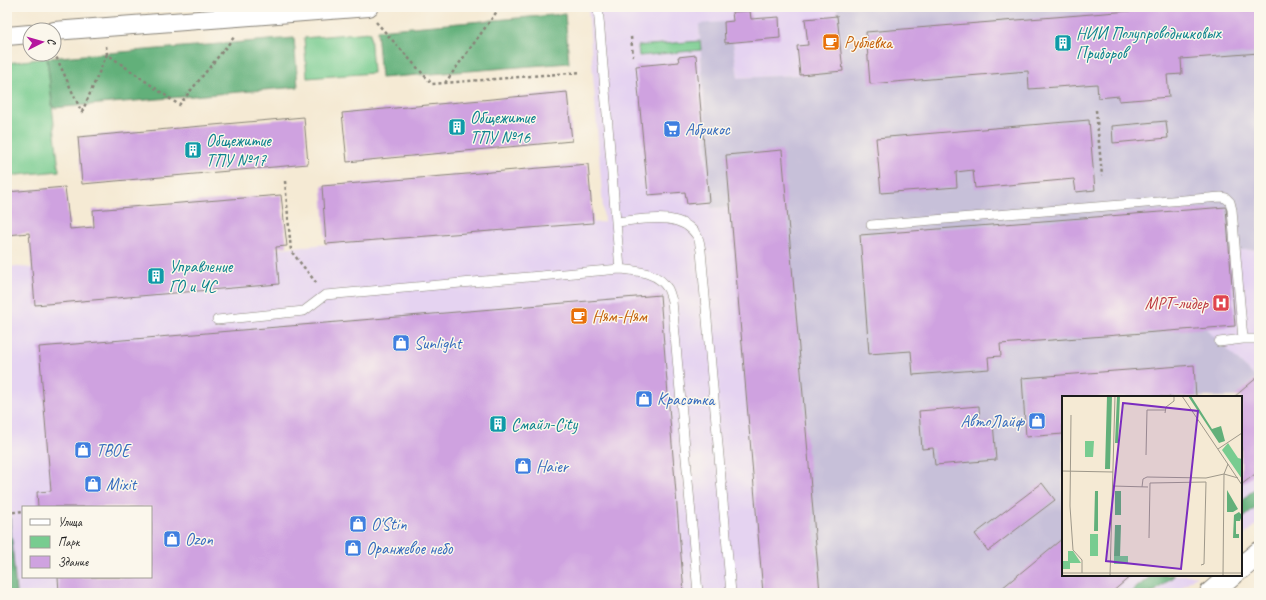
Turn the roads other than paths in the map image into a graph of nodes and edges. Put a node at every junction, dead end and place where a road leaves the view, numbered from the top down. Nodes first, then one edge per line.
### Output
1 (598, 7) edge
2 (372, 14) edge
3 (62, 32) edge
4 (22, 35) edge
5 (7, 36) edge
6 (616, 222) junction
7 (871, 225) dead end
8 (620, 269) junction
9 (217, 320) dead end
10 (1243, 339) junction
11 (1259, 340) edge
12 (1219, 342) dead end
13 (1259, 553) edge
14 (1242, 567) edge
15 (1231, 576) edge
16 (698, 593) edge
17 (731, 593) edge
18 (1211, 593) edge

1 - 6 lane
2 - 3 street
4 - 5 street
6 - 8 lane
6 - 17 lane
7 - 10 lane
8 - 9 lane
8 - 16 lane
10 - 11 lane
10 - 12 lane
13 - 14 main road
15 - 18 main road

